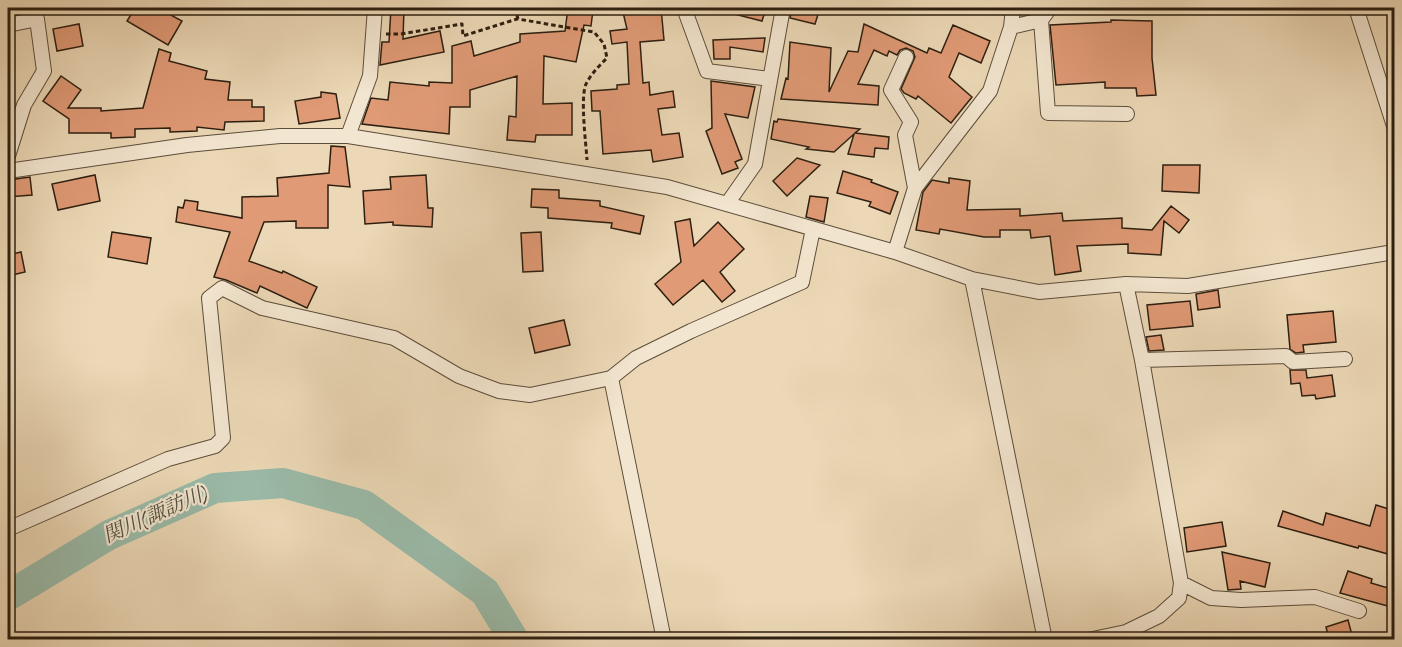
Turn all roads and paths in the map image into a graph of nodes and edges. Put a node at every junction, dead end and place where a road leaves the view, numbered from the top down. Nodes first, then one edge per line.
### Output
1 (375, 8) edge
2 (515, 8) edge
3 (684, 8) edge
4 (783, 8) edge
5 (1013, 8) edge
6 (1050, 8) edge
7 (1356, 8) edge
8 (518, 19) junction
9 (1041, 20) junction
10 (8, 25) edge
11 (1011, 27) junction
12 (372, 34) junction
13 (906, 57) dead end
14 (770, 80) junction
15 (1127, 114) dead end
16 (1395, 126) edge
17 (348, 136) junction
18 (8, 156) edge
19 (8, 171) edge
20 (588, 175) junction
21 (915, 188) junction
22 (727, 204) junction
23 (813, 229) junction
24 (895, 252) junction
25 (1395, 252) edge
26 (972, 279) junction
27 (1126, 284) junction
28 (1345, 359) dead end
29 (1142, 360) junction
30 (611, 378) junction
31 (8, 529) edge
32 (1181, 583) junction
33 (1359, 611) dead end
34 (664, 639) edge
35 (1045, 639) edge
36 (1088, 639) edge

1 - 12 street
2 - 8 path
3 - 14 street
4 - 14 street
5 - 11 street
6 - 9 street
7 - 16 street
8 - 12 path
8 - 20 path
9 - 11 street
9 - 15 street
10 - 18 street
11 - 21 street
12 - 17 street
13 - 21 street
14 - 22 street
17 - 19 street
17 - 20 street
20 - 22 street
21 - 24 street
22 - 23 street
23 - 24 street
23 - 30 street
24 - 26 street
25 - 27 street
26 - 27 street
26 - 35 street
27 - 29 street
28 - 29 street
29 - 32 street
30 - 31 street
30 - 34 street
32 - 33 street
32 - 36 street

